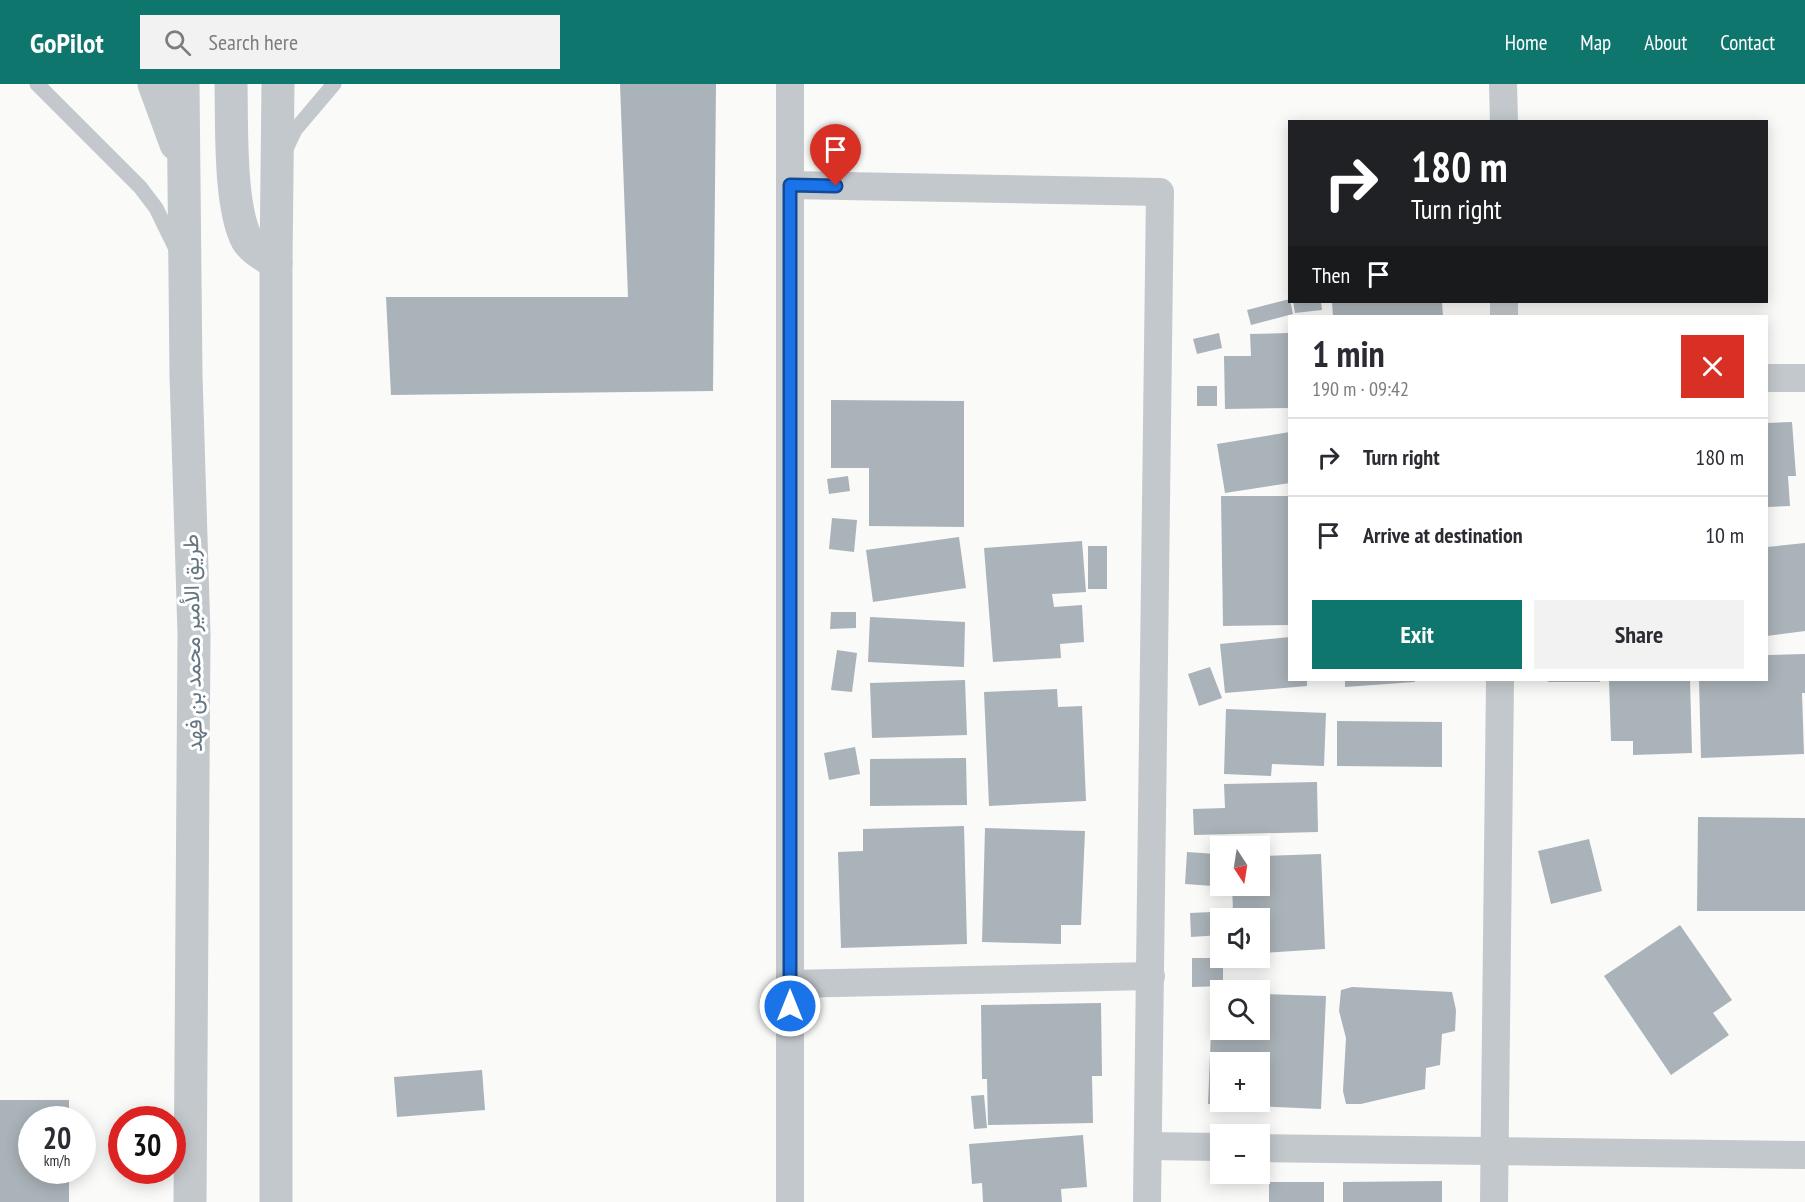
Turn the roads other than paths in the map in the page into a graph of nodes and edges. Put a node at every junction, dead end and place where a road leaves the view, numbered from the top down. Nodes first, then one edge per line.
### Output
1 (37, 84) edge
2 (154, 84) edge
3 (183, 84) edge
4 (231, 84) edge
5 (334, 84) edge
6 (790, 84) edge
7 (1503, 84) edge
8 (279, 87) edge
9 (1504, 120) edge
10 (184, 167) junction
11 (277, 183) junction
12 (790, 185) junction
13 (276, 263) junction
14 (186, 281) junction
15 (1768, 378) edge
16 (1805, 378) edge
17 (1500, 681) edge
18 (1151, 976) junction
19 (790, 984) junction
20 (1148, 1146) junction
21 (1210, 1147) edge
22 (1270, 1148) edge
23 (1493, 1150) junction
24 (1805, 1155) edge
25 (190, 1202) edge
26 (276, 1202) edge
27 (790, 1202) edge
28 (1147, 1202) edge
29 (1494, 1202) edge

1 - 14 lane
2 - 10 street
3 - 10 street, طريق الأمير محمد بن فهد
4 - 13 street
5 - 11 lane
6 - 12 street
7 - 9 street
8 - 11 street
10 - 14 street, طريق الأمير محمد بن فهد
11 - 13 street
12 - 18 street
12 - 19 street
13 - 26 street
14 - 25 street, طريق الأمير محمد بن فهد
15 - 16 street
17 - 23 street
18 - 19 street
18 - 20 street
19 - 27 street
20 - 21 street
20 - 28 street
22 - 23 street
23 - 24 street
23 - 29 street

